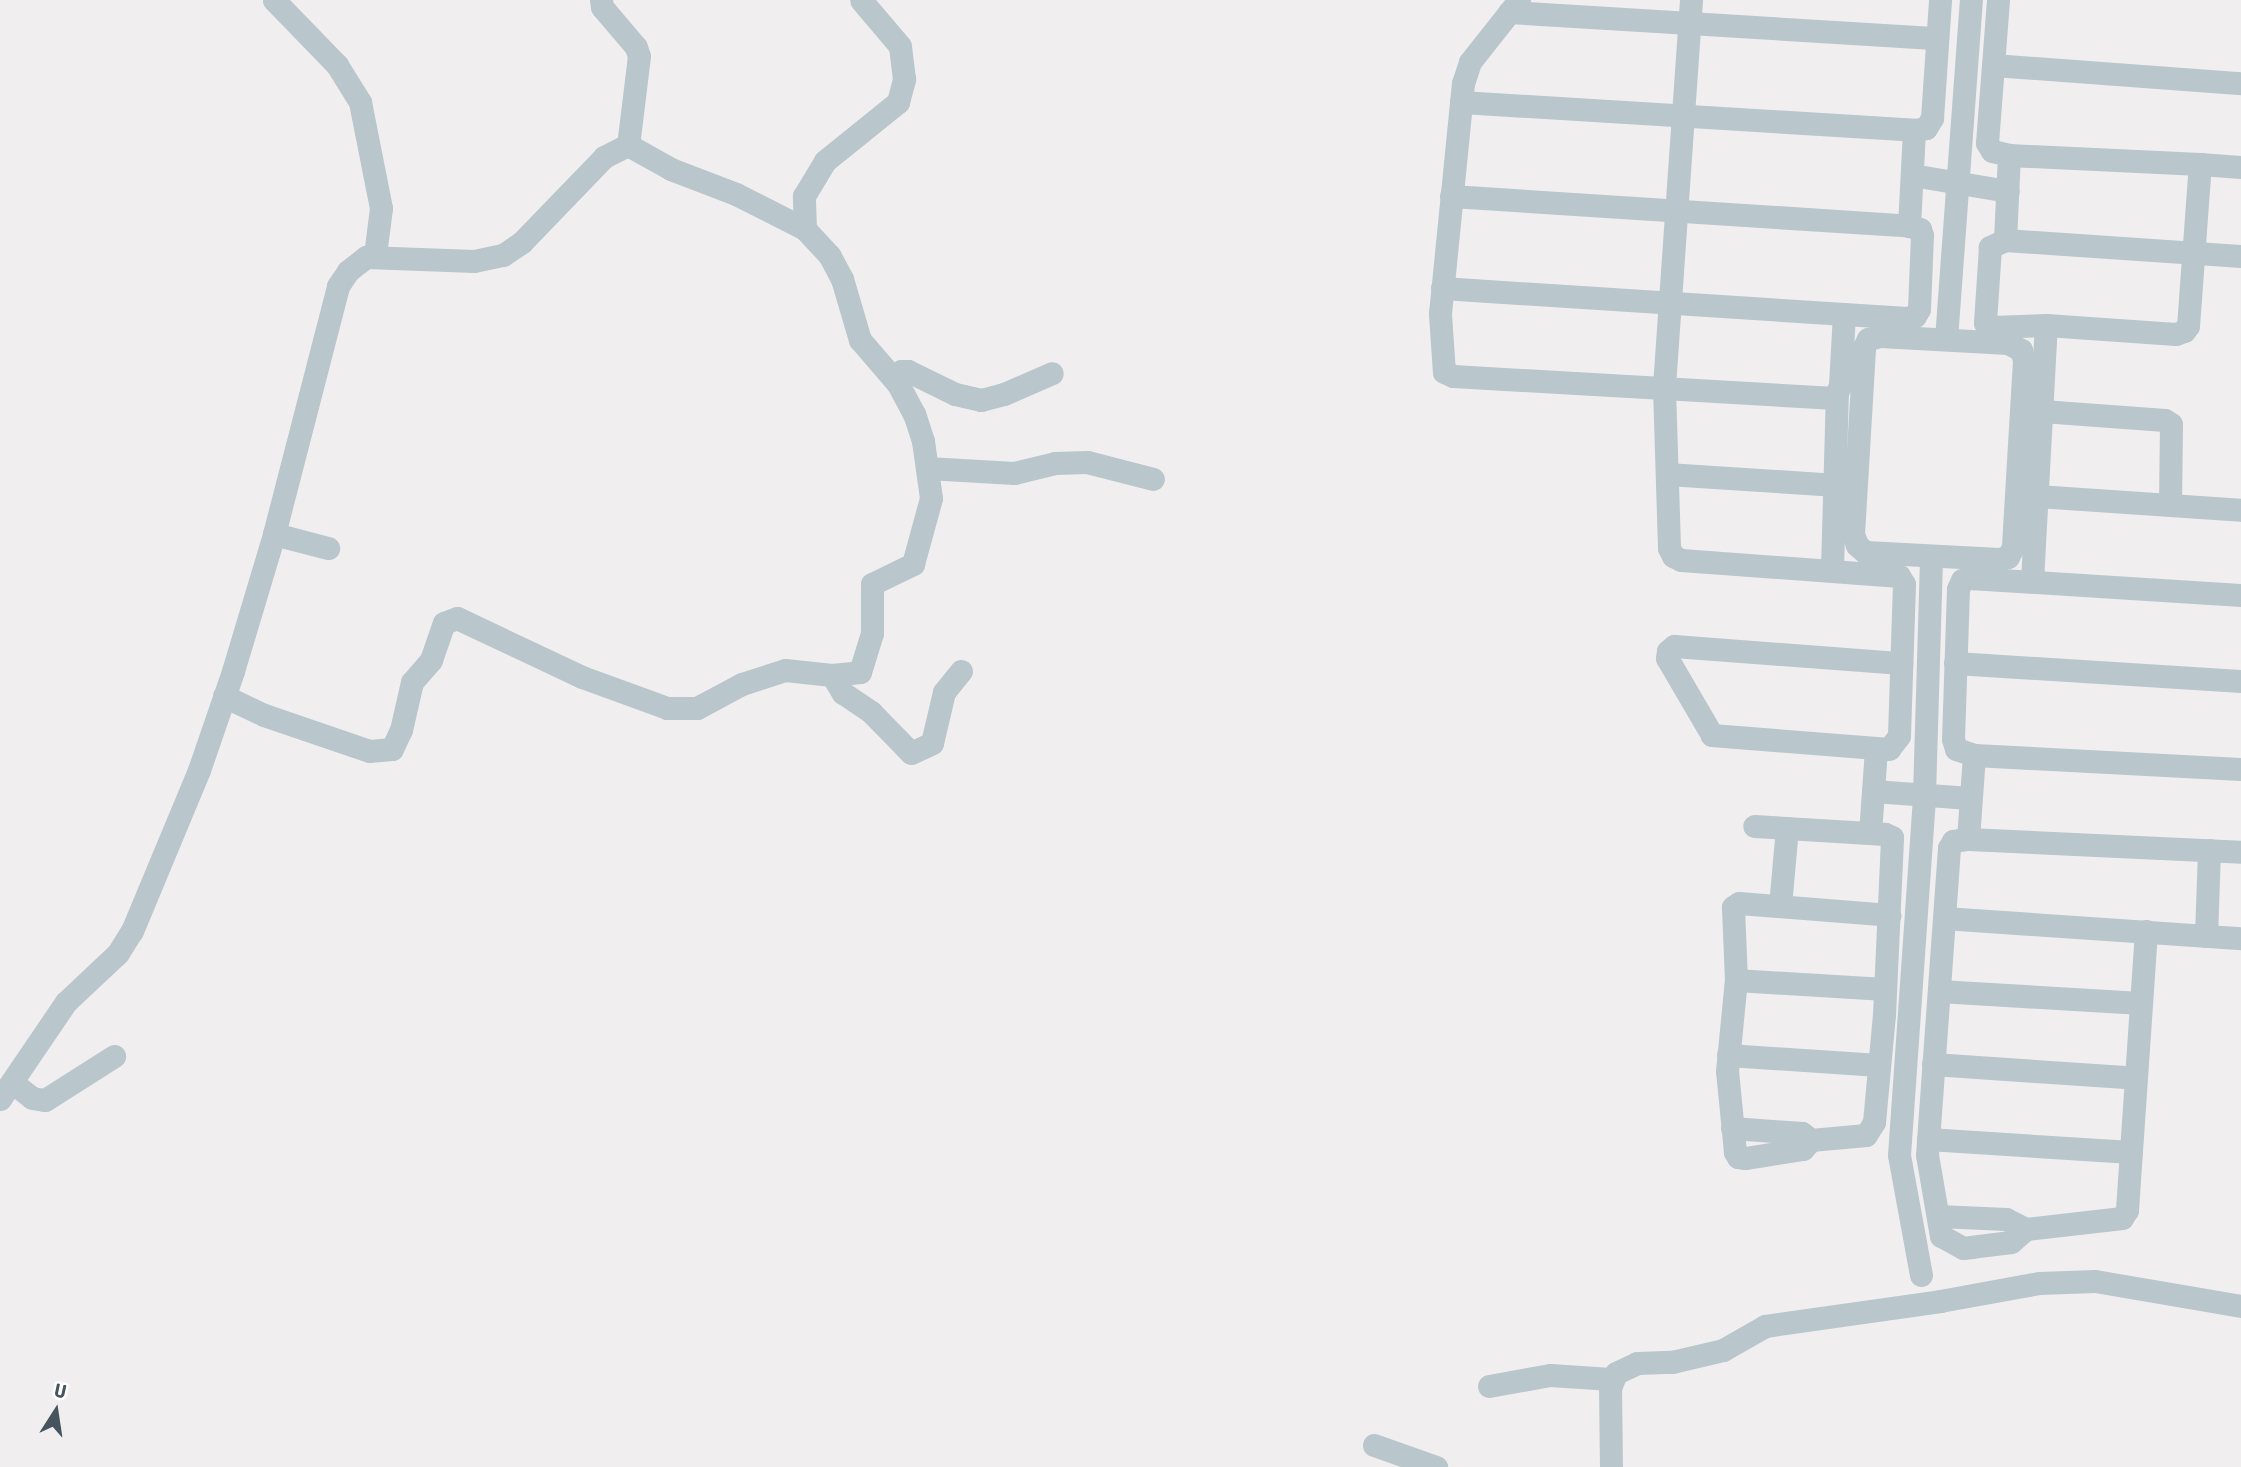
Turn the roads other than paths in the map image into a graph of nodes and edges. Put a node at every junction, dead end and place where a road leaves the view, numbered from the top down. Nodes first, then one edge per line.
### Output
1 (274, 0) edge
2 (601, 0) edge
3 (861, 0) edge
4 (1692, 0) edge
5 (1940, 0) edge
6 (1971, 0) edge
7 (1998, 0) edge
8 (1514, 6) edge
9 (1690, 23) junction
10 (1937, 38) junction
11 (1993, 65) junction
12 (2241, 83) edge
13 (1461, 102) junction
14 (1683, 116) junction
15 (1914, 130) junction
16 (628, 145) junction
17 (2009, 155) junction
18 (2200, 164) junction
19 (2241, 167) edge
20 (1912, 175) junction
21 (1957, 182) junction
22 (2008, 191) junction
23 (1451, 197) junction
24 (1677, 211) junction
25 (1909, 226) junction
26 (805, 229) junction
27 (2005, 240) junction
28 (2193, 253) junction
29 (375, 255) junction
30 (2241, 256) edge
31 (1442, 288) junction
32 (1670, 303) junction
33 (1843, 314) junction
34 (2046, 325) junction
35 (1945, 339) junction
36 (1052, 373) dead end
37 (898, 384) junction
38 (1664, 388) junction
39 (1837, 393) junction
40 (2042, 411) junction
41 (927, 468) junction
42 (1667, 474) junction
43 (1153, 479) dead end
44 (1837, 485) junction
45 (2037, 496) junction
46 (2170, 505) junction
47 (2241, 510) edge
48 (274, 534) junction
49 (328, 548) dead end
50 (1931, 556) junction
51 (1832, 569) junction
52 (2032, 581) junction
53 (2241, 594) edge
54 (1901, 663) junction
55 (1955, 663) junction
56 (961, 671) dead end
57 (832, 675) junction
58 (2241, 681) edge
59 (224, 696) junction
60 (1876, 748) junction
61 (1974, 755) junction
62 (2241, 769) edge
63 (1874, 791) junction
64 (1924, 795) junction
65 (1970, 799) junction
66 (1754, 826) dead end
67 (1787, 828) junction
68 (1870, 833) junction
69 (1968, 839) junction
70 (2210, 850) junction
71 (2241, 852) edge
72 (1780, 906) junction
73 (1890, 915) junction
74 (1944, 918) junction
75 (2146, 932) junction
76 (2206, 936) junction
77 (2241, 938) edge
78 (1736, 980) junction
79 (1885, 989) junction
80 (1939, 991) junction
81 (2141, 1003) junction
82 (1728, 1055) junction
83 (114, 1056) dead end
84 (1933, 1064) junction
85 (1879, 1065) junction
86 (2136, 1078) junction
87 (7, 1091) edge
88 (1928, 1139) junction
89 (2131, 1152) junction
90 (1921, 1275) dead end
91 (2241, 1306) edge
92 (1611, 1379) junction
93 (1489, 1386) dead end
94 (1374, 1445) dead end
95 (1436, 1467) edge
96 (1611, 1467) edge

1 - 29 street
2 - 16 street
3 - 26 street
4 - 9 street
5 - 10 street
6 - 21 street
7 - 11 street
8 - 9 street
8 - 13 street
9 - 10 street
9 - 14 street
10 - 15 street
11 - 12 street
11 - 17 street
13 - 14 street
13 - 23 street
14 - 15 street
14 - 24 street
15 - 20 street
16 - 26 street
16 - 29 street
17 - 18 street
17 - 22 street
18 - 19 street
18 - 28 street
20 - 21 street
20 - 25 street
21 - 22 street
21 - 35 street
22 - 27 street
23 - 24 street
23 - 31 street
24 - 25 street
24 - 32 street
25 - 33 street
26 - 37 street
27 - 28 street
27 - 34 street
28 - 30 street
28 - 34 street
29 - 48 street
31 - 32 street
31 - 38 street
32 - 33 street
32 - 38 street
33 - 39 street
34 - 40 street
35 - 50 street
35 - 50 street
36 - 37 street
37 - 41 street
38 - 39 street
38 - 42 street
39 - 44 street
40 - 45 street
40 - 46 street
41 - 43 street
41 - 57 street
42 - 44 street
42 - 51 street
44 - 51 street
45 - 46 street
45 - 52 street
46 - 47 street
48 - 49 street
48 - 59 street
50 - 64 street
51 - 54 street
52 - 53 street
52 - 55 street
54 - 60 street
54 - 60 street
55 - 58 street
55 - 61 street
56 - 57 street
57 - 59 street
59 - 87 street
60 - 63 street
61 - 62 street
61 - 65 street
63 - 64 street
63 - 68 street
64 - 65 street
64 - 90 street
65 - 69 street
66 - 67 street
67 - 68 street
67 - 72 street
68 - 73 street
69 - 70 street
69 - 74 street
70 - 71 street
70 - 76 street
72 - 73 street
72 - 78 street
73 - 79 street
74 - 75 street
74 - 80 street
75 - 76 street
75 - 81 street
76 - 77 street
78 - 79 street
78 - 82 street
79 - 85 street
80 - 81 street
80 - 84 street
81 - 86 street
82 - 85 street
82 - 85 street
83 - 87 street
84 - 86 street
84 - 88 street
86 - 89 street
88 - 89 street
88 - 89 street
91 - 92 street
92 - 93 street
92 - 96 street
94 - 95 street

